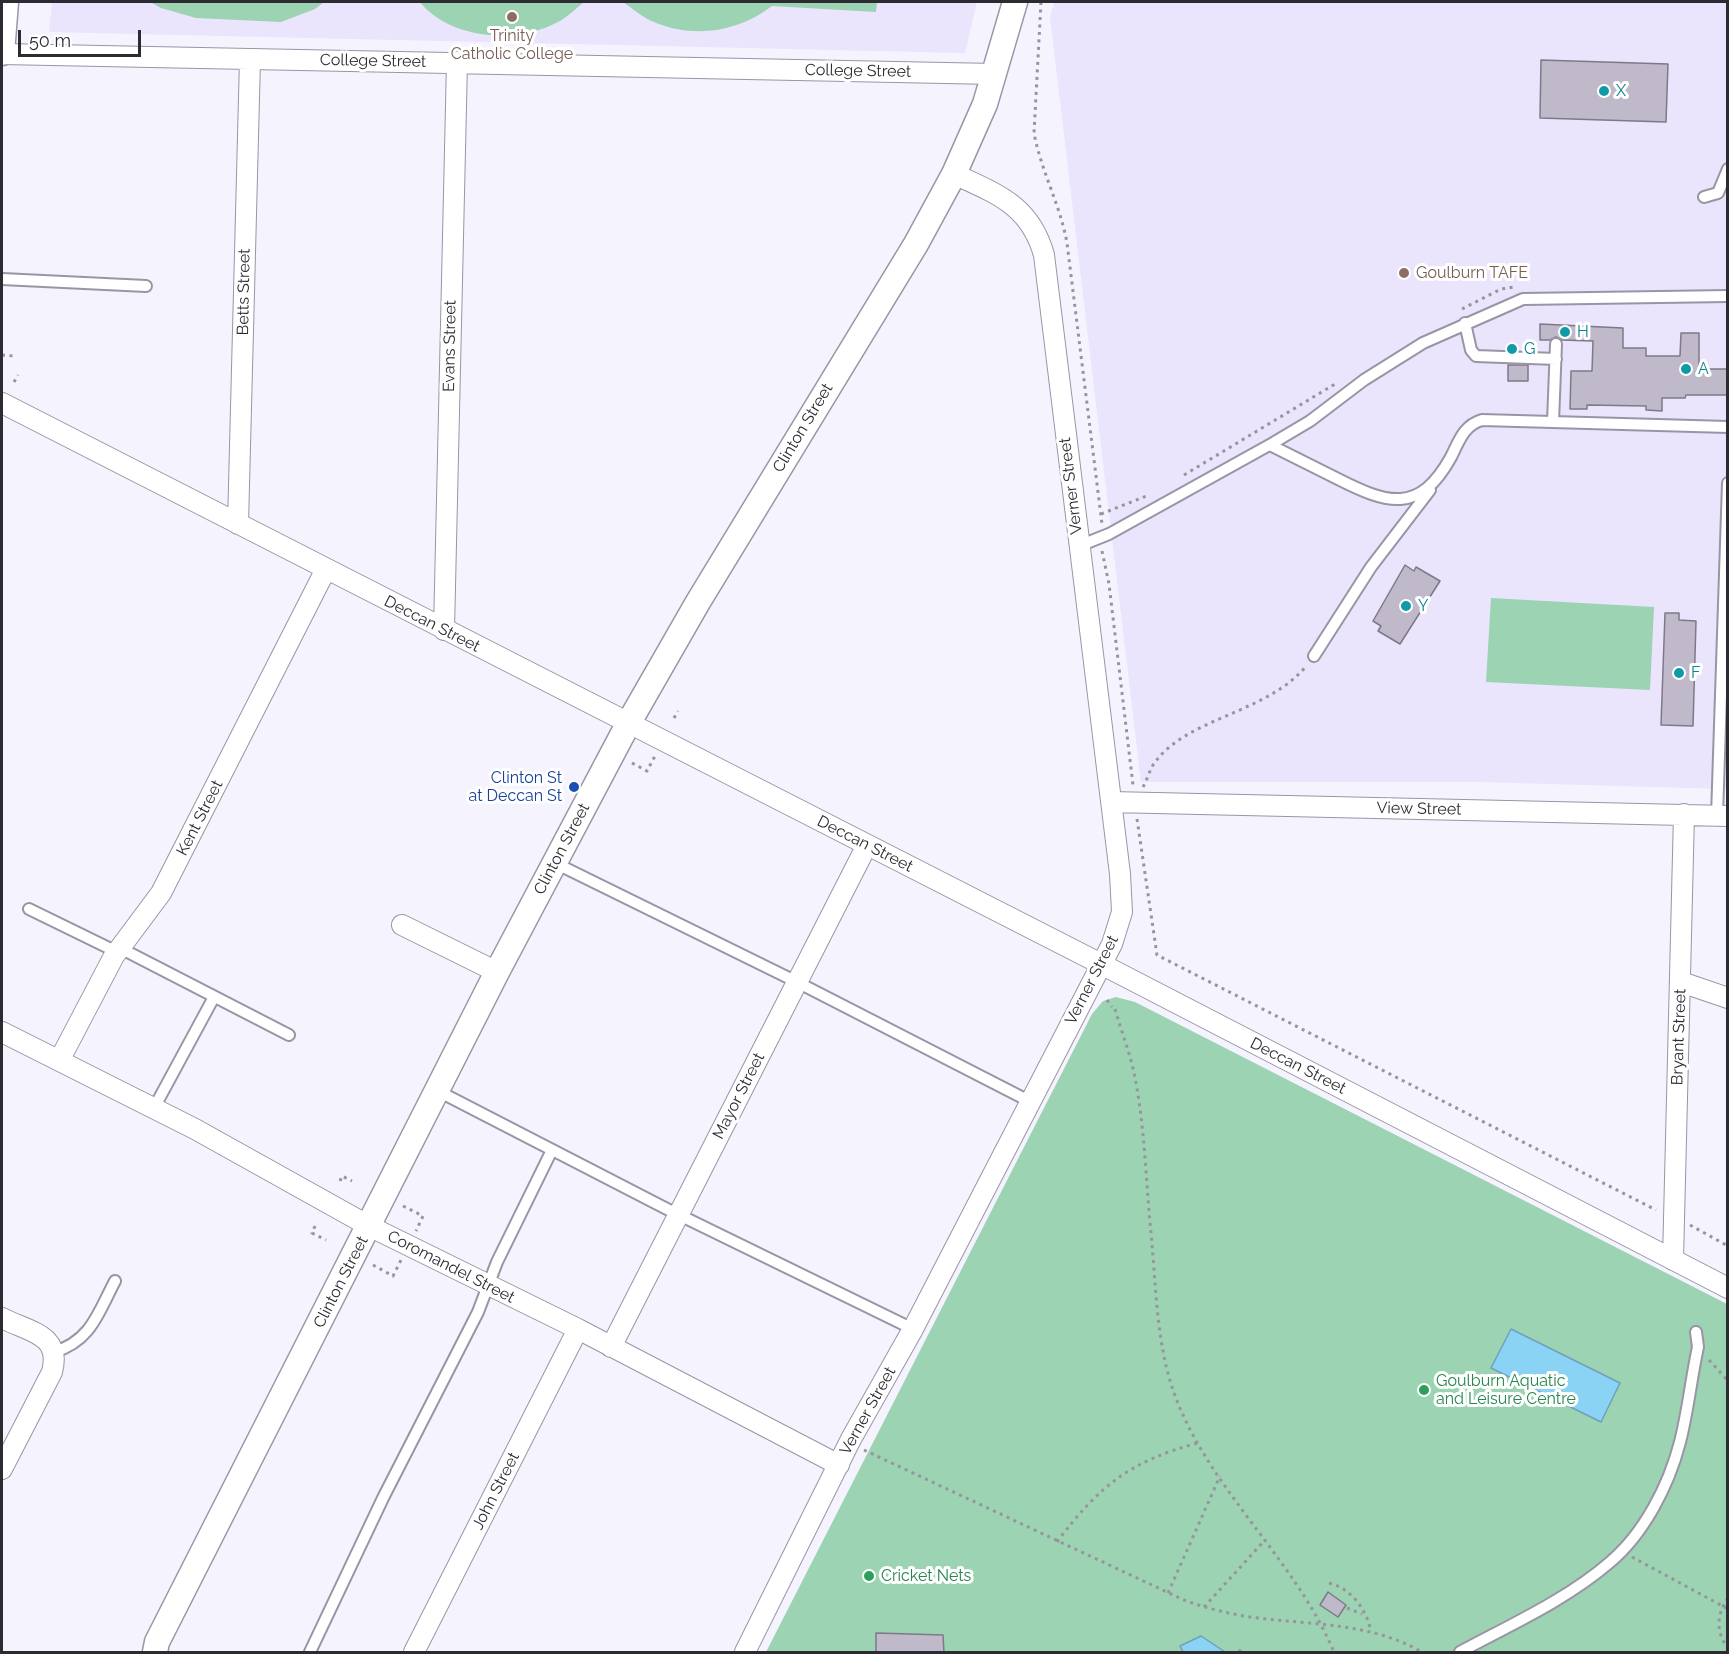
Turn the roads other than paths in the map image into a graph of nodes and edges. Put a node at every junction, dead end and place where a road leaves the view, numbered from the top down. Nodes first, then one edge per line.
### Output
1 (6, 2) edge
2 (1015, 2) edge
3 (2, 54) edge
4 (250, 59) junction
5 (457, 62) junction
6 (996, 74) junction
7 (1728, 169) edge
8 (954, 174) junction
9 (1704, 196) dead end
10 (2, 279) edge
11 (147, 286) dead end
12 (1728, 296) edge
13 (1466, 323) junction
14 (1556, 344) dead end
15 (1556, 359) junction
16 (2, 403) edge
17 (1553, 422) junction
18 (1728, 427) edge
19 (1270, 445) junction
20 (1437, 480) junction
21 (1728, 483) edge
22 (238, 524) junction
23 (1079, 546) junction
24 (326, 569) junction
25 (444, 630) junction
26 (1314, 656) road end
27 (628, 724) junction
28 (1111, 802) junction
29 (1684, 814) junction
30 (1722, 816) edge
31 (867, 844) junction
32 (555, 862) junction
33 (29, 909) dead end
34 (402, 925) dead end
35 (118, 950) junction
36 (1101, 964) junction
37 (497, 972) junction
38 (797, 982) junction
39 (1681, 982) junction
40 (214, 997) junction
41 (1728, 998) edge
42 (2, 1032) edge
43 (289, 1035) dead end
44 (60, 1059) junction
45 (438, 1091) junction
46 (1031, 1102) junction
47 (154, 1108) junction
48 (552, 1150) junction
49 (679, 1214) junction
50 (369, 1226) junction
51 (1673, 1260) junction
52 (115, 1281) dead end
53 (488, 1286) junction
54 (1728, 1288) edge
55 (2, 1318) edge
56 (578, 1329) junction
57 (913, 1329) junction
58 (1696, 1332) dead end
59 (611, 1347) junction
60 (54, 1352) junction
61 (839, 1465) junction
62 (2, 1469) edge
63 (153, 1649) edge
64 (310, 1653) edge
65 (414, 1653) edge
66 (746, 1653) edge
67 (1460, 1653) edge

1 - 3 street
2 - 6 street, Clinton Street
3 - 4 street, College Street
4 - 5 street, College Street
4 - 22 street, Betts Street
5 - 6 street, College Street
5 - 25 street, Evans Street
6 - 8 street, Clinton Street
7 - 9 lane
8 - 23 street, Verner Street
8 - 27 street, Clinton Street
10 - 11 lane
12 - 13 lane
13 - 15 lane
13 - 19 lane
14 - 15 lane
15 - 17 lane
16 - 22 street, Deccan Street
17 - 18 lane
17 - 20 lane
19 - 20 lane
19 - 23 lane
20 - 26 lane
21 - 30 lane
22 - 24 street, Deccan Street
23 - 28 street, Verner Street
24 - 25 street, Deccan Street
24 - 35 street, Kent Street
25 - 27 street, Deccan Street
27 - 31 street, Deccan Street
27 - 32 street, Clinton Street
28 - 29 street, View Street
28 - 36 street, Verner Street
29 - 30 street, View Street
29 - 39 street, Bryant Street
31 - 36 street, Deccan Street
31 - 38 street, Mayor Street
32 - 37 street, Clinton Street
32 - 38 lane
33 - 35 lane
34 - 37 street
35 - 40 lane
35 - 44 street, Kent Street
36 - 46 street, Verner Street
36 - 51 street, Deccan Street
37 - 45 street, Clinton Street
38 - 46 lane
38 - 49 street, Mayor Street
39 - 41 street
39 - 51 street, Bryant Street
40 - 43 lane
40 - 47 lane
42 - 44 street, Coromandel Street
44 - 47 street, Coromandel Street
45 - 48 lane
45 - 50 street, Clinton Street
46 - 57 street, Verner Street
47 - 50 street, Coromandel Street
48 - 49 lane
48 - 53 lane
49 - 57 lane
49 - 59 street, Mayor Street
50 - 53 street, Coromandel Street
50 - 63 street, Clinton Street
51 - 54 street, Deccan Street
52 - 60 lane
53 - 56 street, Coromandel Street
53 - 64 lane
55 - 60 street
56 - 59 street, Coromandel Street
56 - 65 street, John Street
57 - 61 street, Verner Street
58 - 67 lane
59 - 61 street, Coromandel Street
60 - 62 street
61 - 66 street, Verner Street

